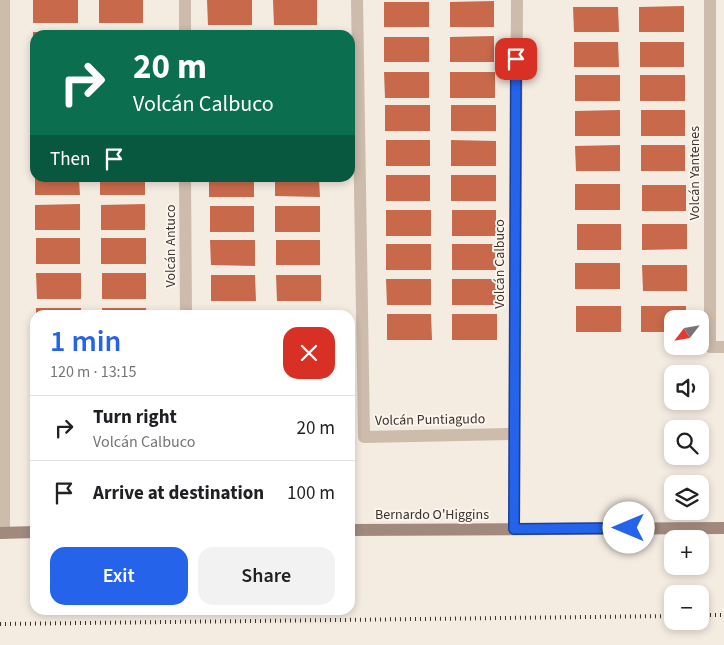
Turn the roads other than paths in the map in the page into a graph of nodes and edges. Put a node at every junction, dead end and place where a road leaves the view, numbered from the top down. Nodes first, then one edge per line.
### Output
1 (4, 0) edge
2 (185, 0) edge
3 (357, 0) edge
4 (517, 0) edge
5 (710, 0) edge
6 (185, 30) edge
7 (185, 182) edge
8 (186, 310) edge
9 (724, 347) edge
10 (514, 434) junction
11 (724, 528) edge
12 (514, 529) junction
13 (355, 530) edge
14 (30, 532) edge
15 (2, 533) edge

1 - 15 street
2 - 6 street
3 - 10 street, Volcán Puntiagudo
4 - 10 street, Volcán Calbuco
5 - 9 street, Volcán Yantenes
7 - 8 street, Volcán Antuco
10 - 12 street, Volcán Calbuco
11 - 12 main road, Bernardo O'Higgins
12 - 13 main road, Bernardo O'Higgins
14 - 15 main road

